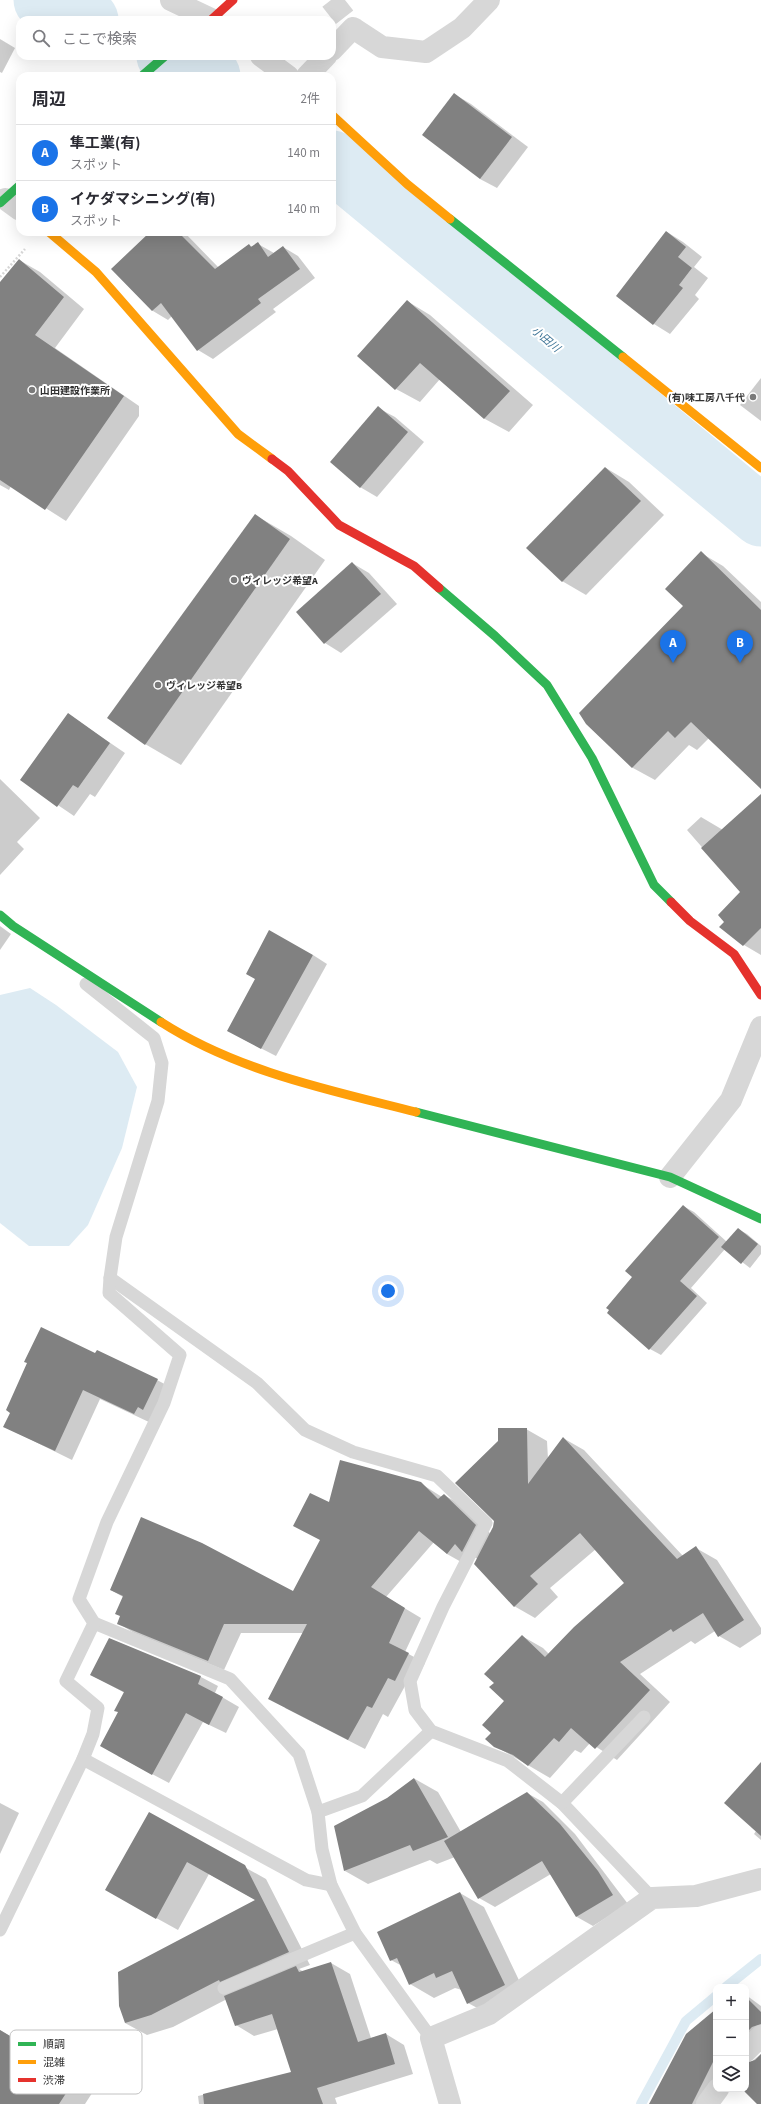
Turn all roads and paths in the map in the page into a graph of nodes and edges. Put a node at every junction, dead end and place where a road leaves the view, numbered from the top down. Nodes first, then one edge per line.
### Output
1 (171, 0) edge
2 (234, 0) edge
3 (489, 0) edge
4 (204, 16) edge
5 (216, 16) edge
6 (336, 46) edge
7 (160, 60) edge
8 (267, 60) edge
9 (322, 60) edge
10 (147, 72) edge
11 (283, 72) edge
12 (311, 72) edge
13 (336, 119) edge
14 (54, 236) edge
15 (31, 243) dead end
16 (0, 277) edge
17 (761, 468) edge
18 (0, 915) edge
19 (13, 926) junction
20 (761, 995) edge
21 (761, 1027) edge
22 (670, 1177) junction
23 (761, 1219) edge
24 (110, 1278) junction
25 (94, 1623) junction
26 (644, 1717) dead end
27 (431, 1731) junction
28 (83, 1759) junction
29 (562, 1803) junction
30 (318, 1812) junction
31 (761, 1878) edge
32 (331, 1885) junction
33 (652, 1898) junction
34 (0, 1930) edge
35 (355, 1933) junction
36 (224, 1988) dead end
37 (761, 2036) edge
38 (431, 2038) junction
39 (749, 2048) edge
40 (716, 2092) edge
41 (450, 2104) edge
42 (707, 2104) edge

1 - 4 street
2 - 5 street
3 - 6 street
7 - 10 street
8 - 11 street
9 - 12 street
13 - 17 street
14 - 20 street
15 - 16 path
18 - 19 street
19 - 22 street
19 - 24 lane
21 - 22 street
22 - 23 street
24 - 25 lane
24 - 27 lane
25 - 28 lane
25 - 30 lane
26 - 29 lane
27 - 29 lane
27 - 30 lane
28 - 32 lane
28 - 34 lane
29 - 33 lane
30 - 32 lane
31 - 33 street
32 - 35 lane
33 - 38 street
35 - 36 lane
35 - 38 lane
37 - 39 street
38 - 41 street
40 - 42 street

